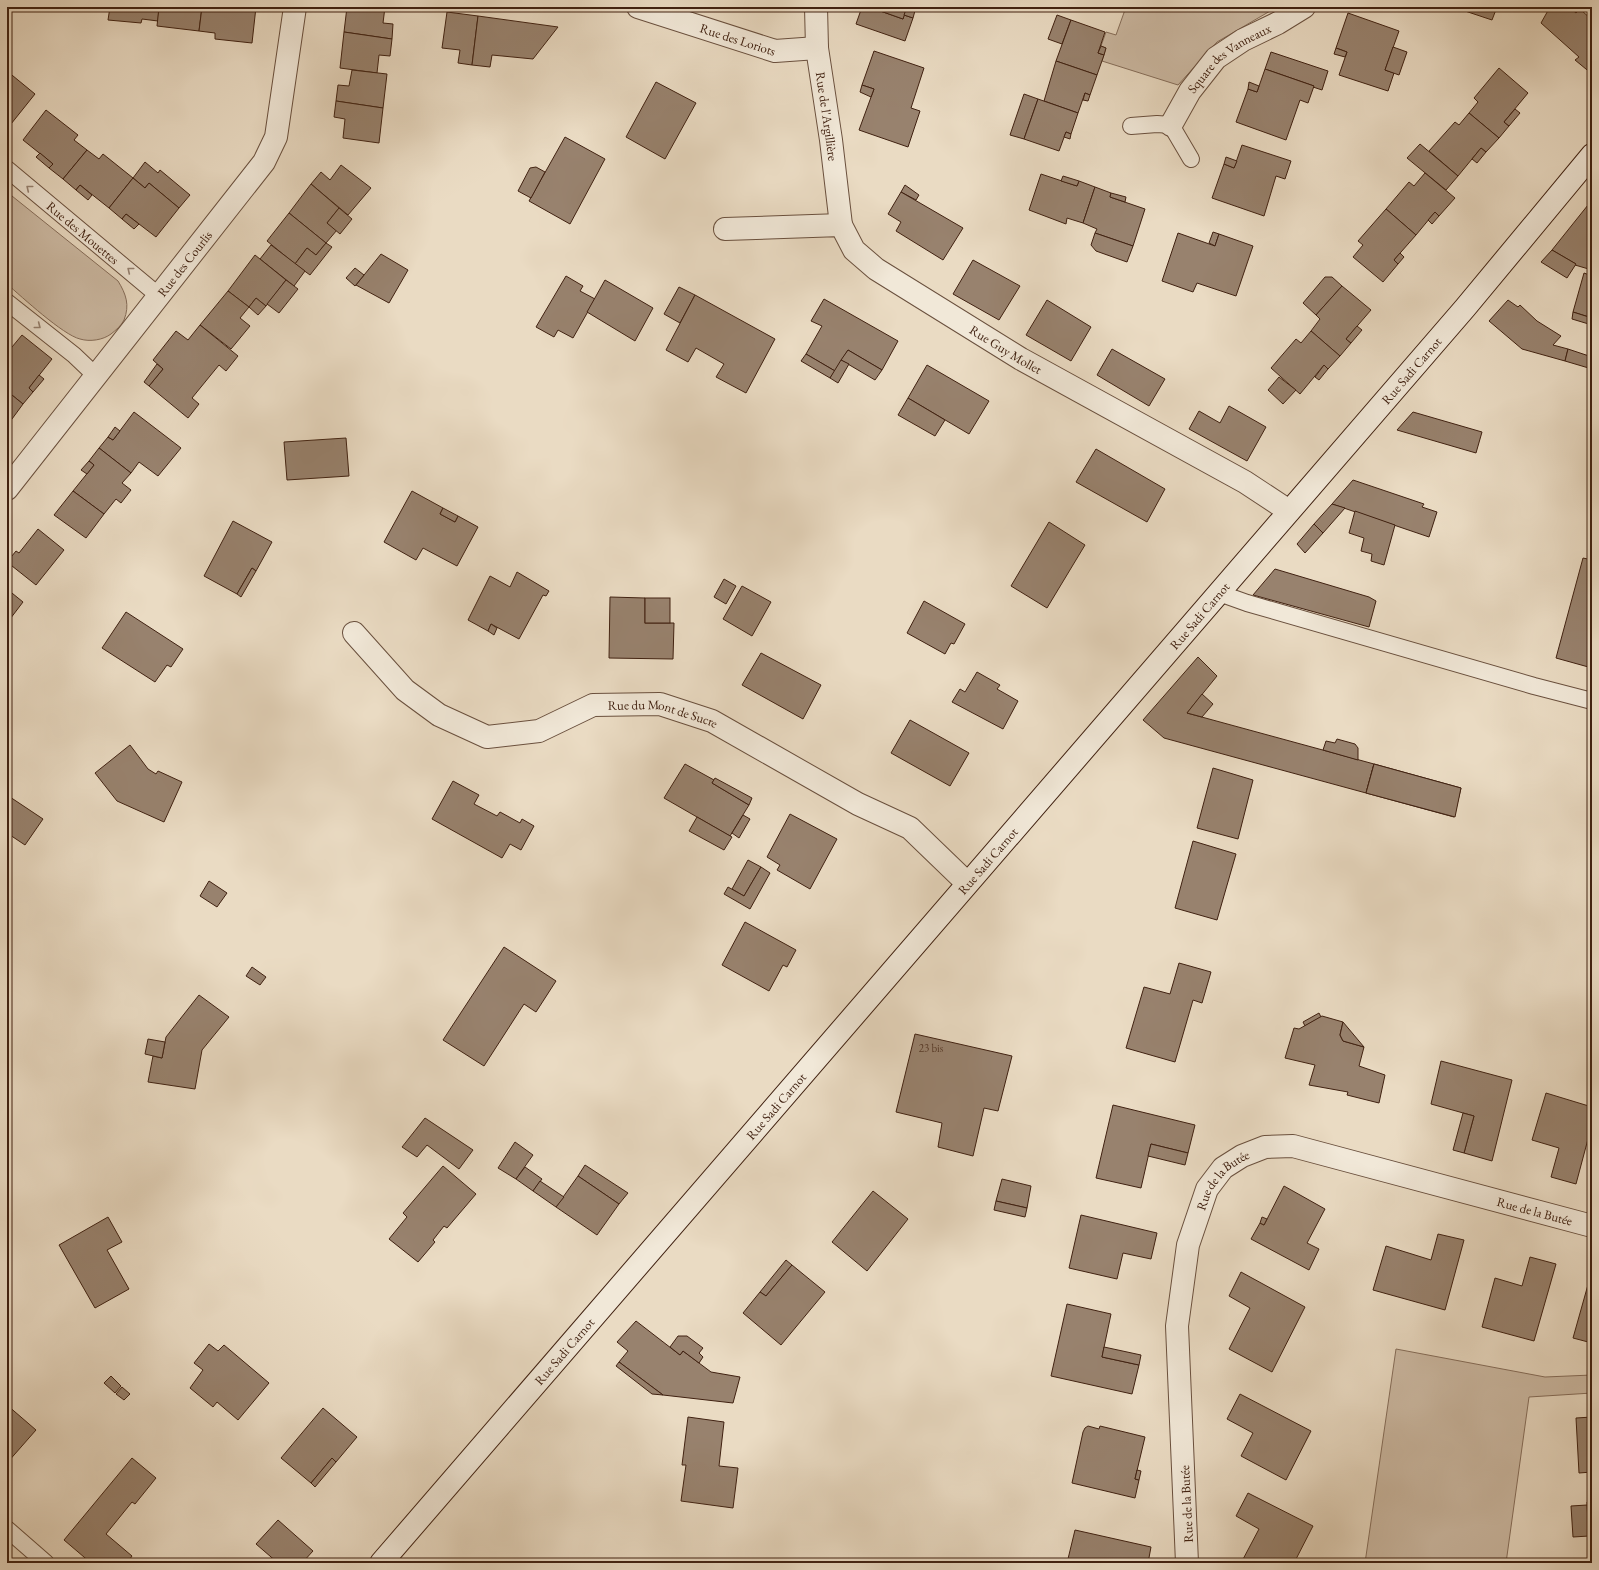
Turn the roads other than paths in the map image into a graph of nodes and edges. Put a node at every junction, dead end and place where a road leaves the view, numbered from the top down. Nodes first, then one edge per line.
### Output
1 (295, 7) edge
2 (638, 7) edge
3 (816, 7) edge
4 (1304, 7) edge
5 (817, 48) junction
6 (1171, 125) junction
7 (1131, 126) dead end
8 (1592, 156) edge
9 (1191, 159) dead end
10 (7, 170) edge
11 (841, 225) junction
12 (725, 229) dead end
13 (159, 296) junction
14 (7, 302) edge
15 (95, 375) junction
16 (7, 490) edge
17 (1289, 511) junction
18 (1219, 593) junction
19 (354, 633) dead end
20 (1592, 700) edge
21 (967, 883) junction
22 (1592, 1226) edge
23 (7, 1529) edge
24 (46, 1563) edge
25 (380, 1563) edge
26 (1188, 1563) edge

1 - 13 street, Rue des Courlis
2 - 5 street, Rue des Loriots
3 - 5 street, Rue de l'Argillière
4 - 6 street, Square des Vanneaux
5 - 11 street, Rue de l'Argillière
6 - 7 lane
6 - 9 lane
8 - 17 street, Rue Sadi Carnot
13 -> 10 lane, Rue des Mouettes
11 - 12 street
11 - 17 street, Rue Guy Mollet
13 - 15 street, Rue des Courlis
14 -> 15 lane
15 - 16 street, Rue des Courlis
17 - 18 street, Rue Sadi Carnot
18 - 20 lane
18 - 21 street, Rue Sadi Carnot
19 - 21 street, Rue du Mont de Sucre
21 - 25 street, Rue Sadi Carnot
22 - 26 street, Rue de la Butée
23 - 24 lane

